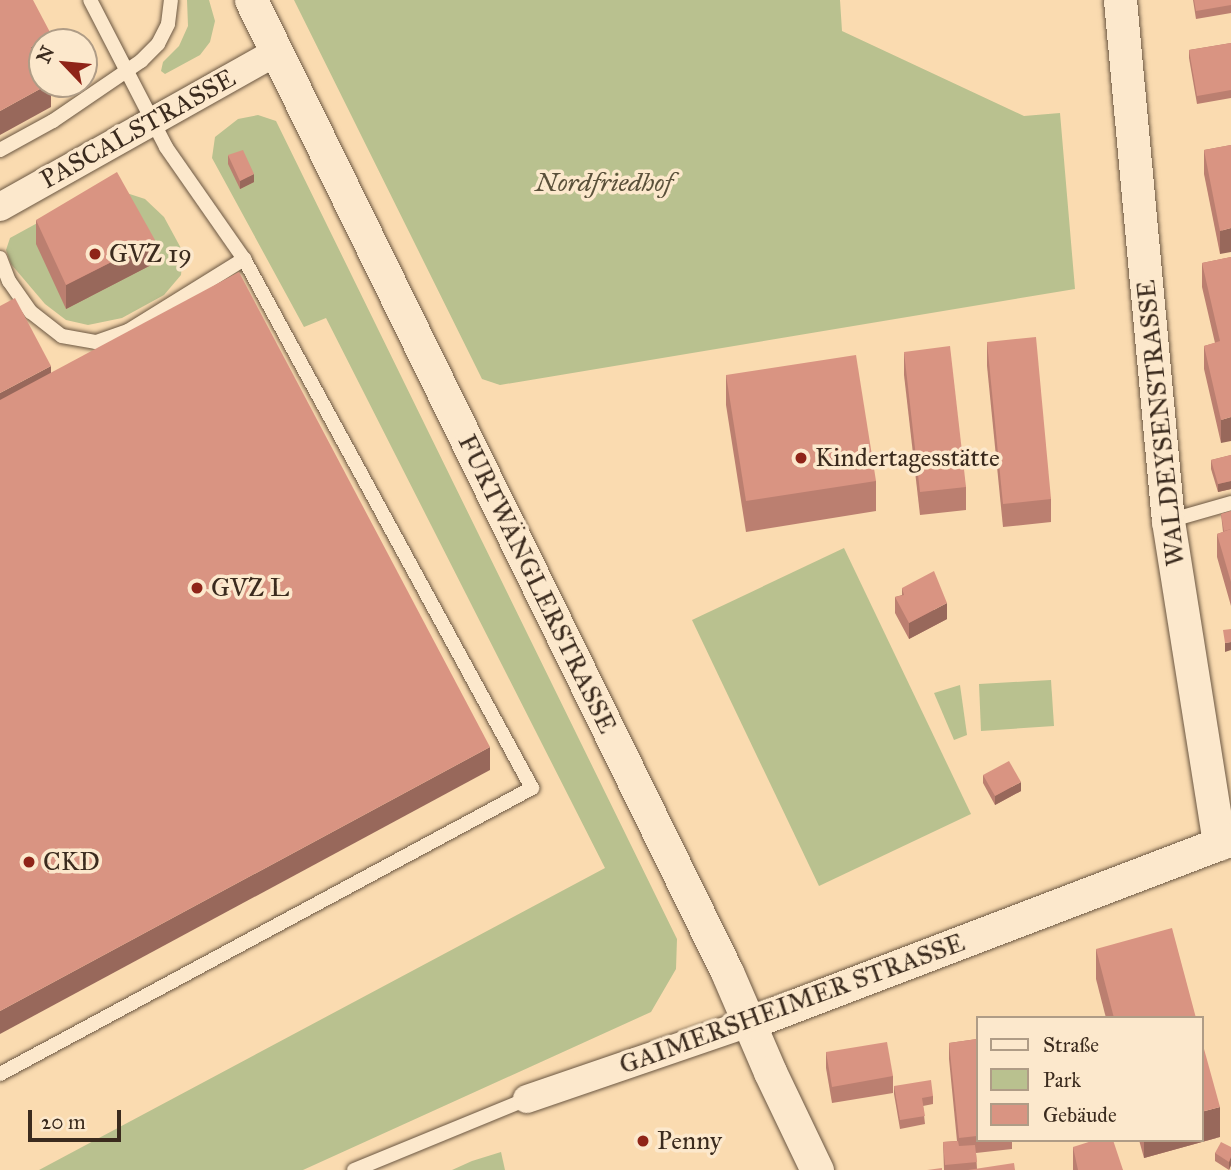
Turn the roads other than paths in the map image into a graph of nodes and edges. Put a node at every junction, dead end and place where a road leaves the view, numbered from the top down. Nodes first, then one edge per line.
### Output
1 (90, 0) edge
2 (171, 0) edge
3 (251, 0) edge
4 (1120, 0) edge
5 (276, 52) junction
6 (126, 71) junction
7 (152, 121) junction
8 (0, 150) edge
9 (0, 207) edge
10 (0, 258) edge
11 (244, 260) junction
12 (5, 283) edge
13 (1231, 503) edge
14 (1168, 521) junction
15 (1225, 841) edge
16 (750, 1023) junction
17 (0, 1074) edge
18 (527, 1099) joint
19 (354, 1170) edge
20 (817, 1170) edge

1 - 6 lane
2 - 6 lane
3 - 5 street, FURTWÄNGLERSTRASSE
4 - 14 street, WALDEYSENSTRASSE
5 - 7 street, PASCALSTRASSE
5 - 16 street, FURTWÄNGLERSTRASSE
6 - 7 lane
6 - 8 lane
7 - 9 street, PASCALSTRASSE
7 - 11 lane
10 - 12 lane
11 - 12 lane
11 - 17 lane
13 - 14 lane
14 - 15 street, WALDEYSENSTRASSE
15 - 16 street, GAIMERSHEIMER STRASSE
16 - 18 street, GAIMERSHEIMER STRASSE
16 - 20 street, FURTWÄNGLERSTRASSE
18 - 19 lane, GAIMERSHEIMER STRASSE

